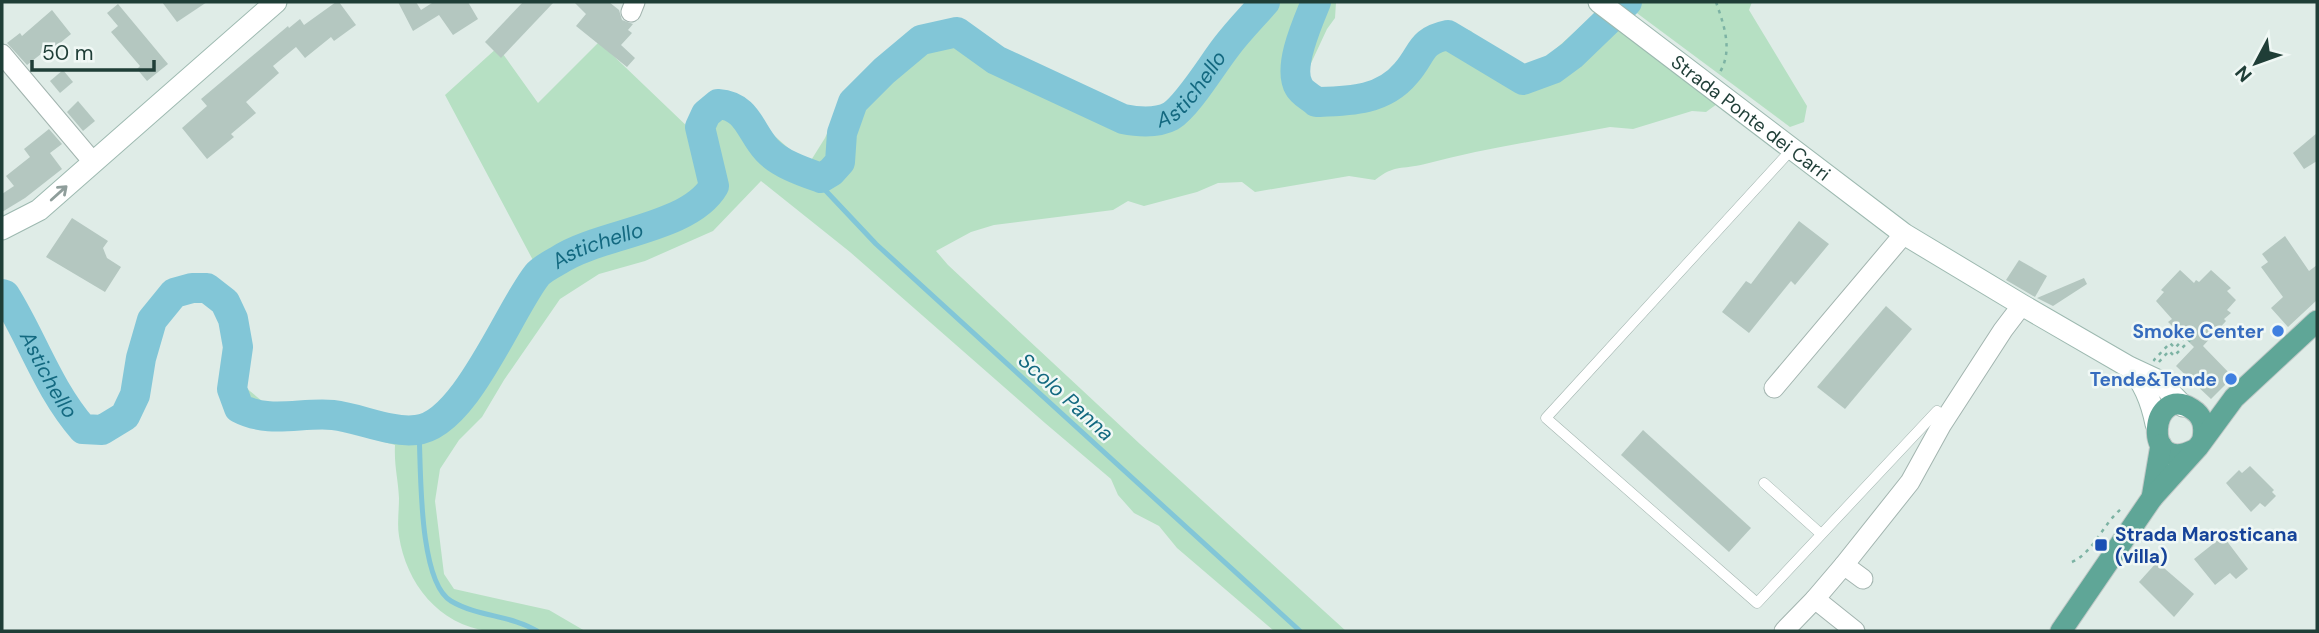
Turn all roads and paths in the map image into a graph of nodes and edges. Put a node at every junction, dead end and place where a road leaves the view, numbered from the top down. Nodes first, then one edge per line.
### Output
1 (276, 2) edge
2 (1598, 2) edge
3 (1716, 2) edge
4 (2, 54) edge
5 (1718, 76) dead end
6 (1793, 149) junction
7 (93, 162) junction
8 (2, 229) edge
9 (1904, 234) junction
10 (2022, 305) junction
11 (2317, 321) edge
12 (2189, 333) joint
13 (2129, 367) junction
14 (1774, 388) dead end
15 (2234, 398) junction
16 (2189, 408) junction
17 (1947, 417) junction
18 (2158, 434) junction
19 (2198, 444) junction
20 (1764, 483) dead end
21 (2152, 498) junction
22 (2125, 505) dead end
23 (1821, 534) junction
24 (2071, 562) dead end
25 (1844, 565) junction
26 (1863, 579) dead end
27 (1815, 599) junction
28 (1784, 631) edge
29 (1855, 631) edge
30 (2061, 631) edge

1 - 7 street
2 - 6 street, Strada Ponte dei Carri
3 - 5 path
4 - 7 street
6 - 9 street, Strada Ponte dei Carri
6 - 23 lane
8 -> 7 street
9 - 10 street, Strada Ponte dei Carri
9 - 14 street
10 - 13 street, Strada Ponte dei Carri
10 - 17 street
11 - 15 main road
12 - 12 path
13 - 16 street, Strada Ponte dei Carri
13 - 18 street, Strada Ponte dei Carri
15 - 16 main road
15 - 19 main road
16 - 18 main road
16 - 19 main road
17 - 23 lane
17 - 25 street
18 - 19 main road
18 - 21 main road
19 - 21 main road
20 - 23 lane
21 - 30 main road
22 - 24 path
25 - 26 street
25 - 27 street
27 - 28 street
27 - 29 street

